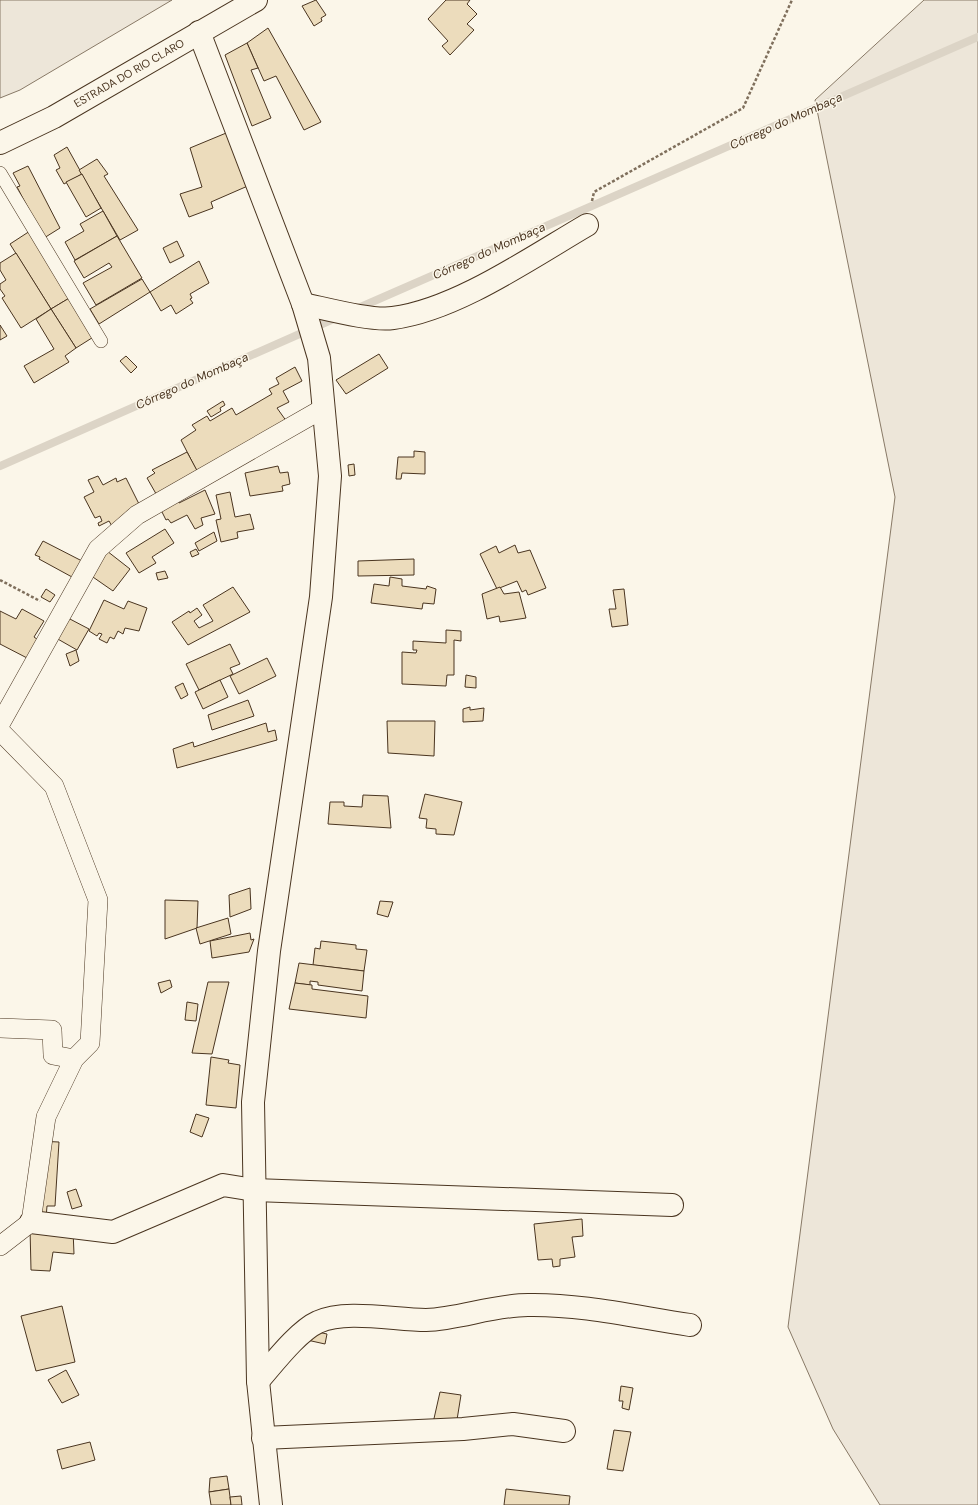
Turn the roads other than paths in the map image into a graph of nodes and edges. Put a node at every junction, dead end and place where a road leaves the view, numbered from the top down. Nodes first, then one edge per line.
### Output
1 (256, 0) edge
2 (199, 32) junction
3 (0, 143) edge
4 (0, 173) edge
5 (587, 225) road end
6 (303, 304) junction
7 (101, 341) dead end
8 (324, 408) junction
9 (0, 724) edge
10 (0, 731) edge
11 (0, 1028) edge
12 (74, 1058) junction
13 (254, 1190) junction
14 (672, 1206) dead end
15 (31, 1222) junction
16 (0, 1246) edge
17 (690, 1325) dead end
18 (258, 1381) junction
19 (564, 1431) dead end
20 (263, 1438) junction
21 (271, 1505) edge

1 - 2 street, ESTRADA DO RIO CLARO
2 - 3 street, ESTRADA DO RIO CLARO
2 - 6 street
4 - 7 lane
5 - 6 street
6 - 8 street
8 - 9 street
8 - 13 street
10 - 12 street
11 - 12 street
12 - 15 street
13 - 14 street
13 - 15 street
13 - 18 street
15 - 16 street
17 - 18 street
18 - 20 street
19 - 20 street
20 - 21 street

